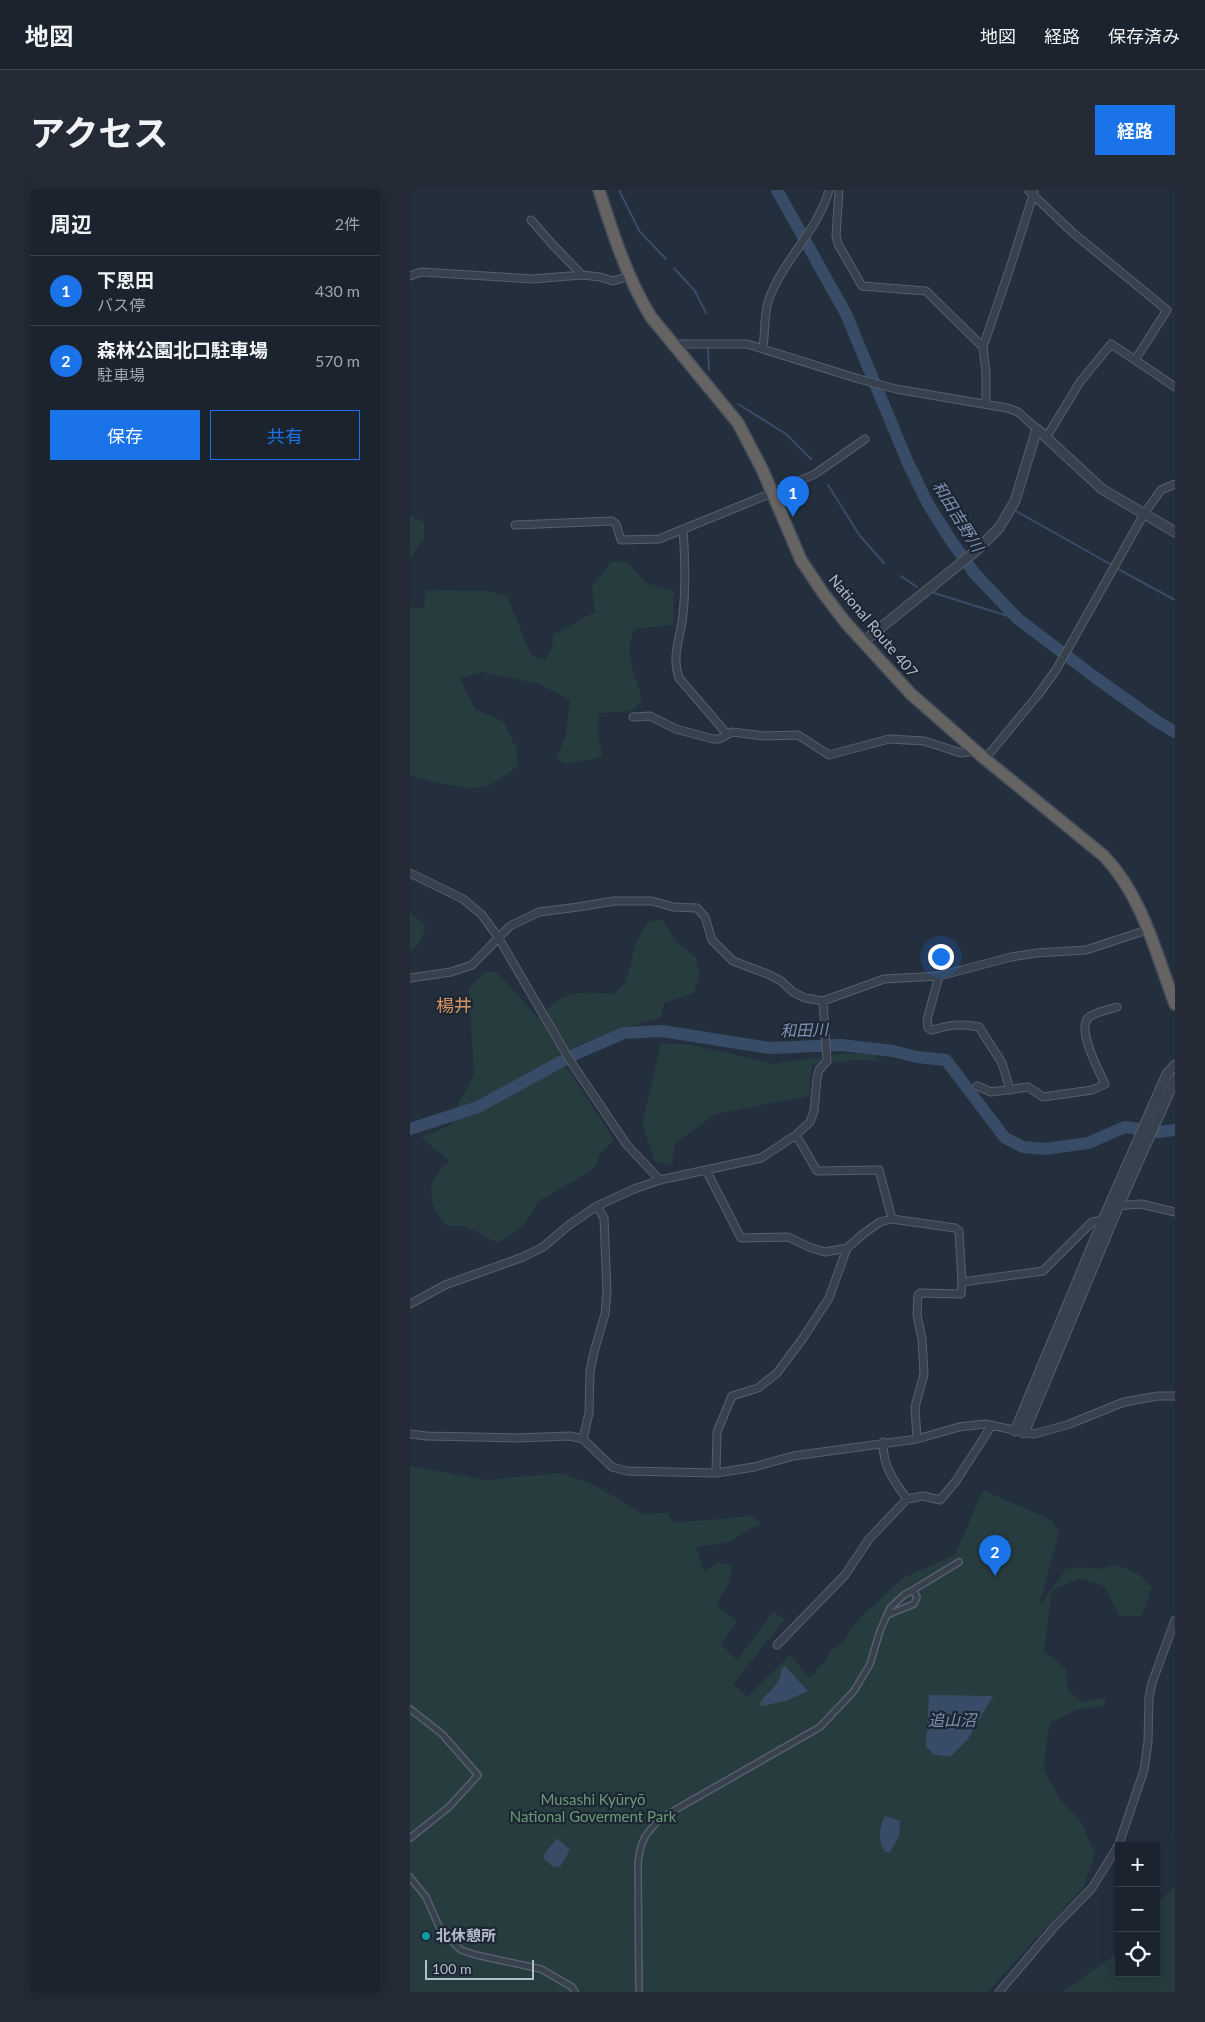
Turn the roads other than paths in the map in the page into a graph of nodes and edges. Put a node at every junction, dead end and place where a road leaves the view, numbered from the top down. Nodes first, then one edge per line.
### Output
1 (598, 190) edge
2 (829, 190) edge
3 (839, 190) edge
4 (1032, 192) edge
5 (531, 220) dead end
6 (582, 275) junction
7 (410, 276) edge
8 (629, 276) junction
9 (983, 347) junction
10 (676, 348) junction
11 (763, 348) junction
12 (1135, 360) junction
13 (1175, 387) edge
14 (986, 403) junction
15 (1037, 429) junction
16 (1045, 436) junction
17 (865, 439) dead end
18 (1175, 484) edge
19 (772, 492) junction
20 (1144, 514) junction
21 (515, 525) dead end
22 (683, 529) junction
23 (1175, 532) edge
24 (863, 642) junction
25 (633, 717) dead end
26 (727, 734) junction
27 (974, 748) junction
28 (985, 759) junction
29 (410, 873) edge
30 (1147, 930) junction
31 (498, 937) junction
32 (939, 976) junction
33 (410, 978) edge
34 (823, 1001) junction
35 (1175, 1004) edge
36 (1117, 1007) dead end
37 (1175, 1066) edge
38 (1175, 1079) edge
39 (977, 1086) dead end
40 (1010, 1090) junction
41 (796, 1134) junction
42 (706, 1170) junction
43 (660, 1180) junction
44 (597, 1206) junction
45 (1114, 1206) junction
46 (1175, 1212) edge
47 (892, 1219) junction
48 (1103, 1220) junction
49 (847, 1248) junction
50 (962, 1282) junction
51 (410, 1304) edge
52 (1175, 1396) edge
53 (992, 1425) junction
54 (1019, 1432) junction
55 (410, 1434) edge
56 (583, 1439) junction
57 (917, 1439) junction
58 (882, 1442) junction
59 (716, 1473) junction
60 (907, 1500) junction
61 (959, 1562) dead end
62 (913, 1590) junction
63 (887, 1615) junction
64 (1175, 1620) edge
65 (777, 1645) dead end
66 (410, 1709) edge
67 (410, 1838) edge
68 (410, 1877) edge
69 (575, 1992) edge
70 (639, 1992) edge
71 (999, 1992) edge

1 - 8 highway, National Route 407
2 - 11 street
3 - 9 street
4 - 9 street
4 - 12 street
5 - 6 street
6 - 7 street
6 - 8 street
8 - 10 highway, National Route 407
9 - 14 street
10 - 11 street
10 - 19 highway, National Route 407
11 - 14 street
12 - 13 street
12 - 16 street
14 - 15 street
15 - 16 street
15 - 24 street
16 - 20 street
17 - 19 street
18 - 20 street
19 - 22 street
19 - 24 highway, National Route 407
20 - 23 street
20 - 28 street
21 - 22 street
22 - 26 street
24 - 27 highway, National Route 407
25 - 26 street
26 - 27 street
27 - 28 highway, National Route 407
28 - 30 highway, National Route 407
29 - 31 street
30 - 32 street
30 - 35 highway, National Route 407
31 - 33 street
31 - 34 street
31 - 43 street
32 - 34 street
32 - 40 street
34 - 41 street
36 - 40 street
37 - 45 street
38 - 45 street
39 - 40 street
41 - 42 street
41 - 47 street
42 - 43 street
42 - 49 street
43 - 44 street
44 - 51 street
44 - 56 street
45 - 46 street
45 - 48 street
45 - 54 street
47 - 49 street
47 - 50 street
48 - 50 street
48 - 54 street
49 - 59 street
50 - 57 street
52 - 54 street
53 - 54 street
53 - 57 street
53 - 60 street
55 - 56 street
56 - 59 street
57 - 58 street
58 - 59 street
58 - 60 street
60 - 65 street
61 - 62 street
62 - 63 street
62 - 63 street
63 - 70 street
64 - 71 street
66 - 67 street
68 - 69 street

